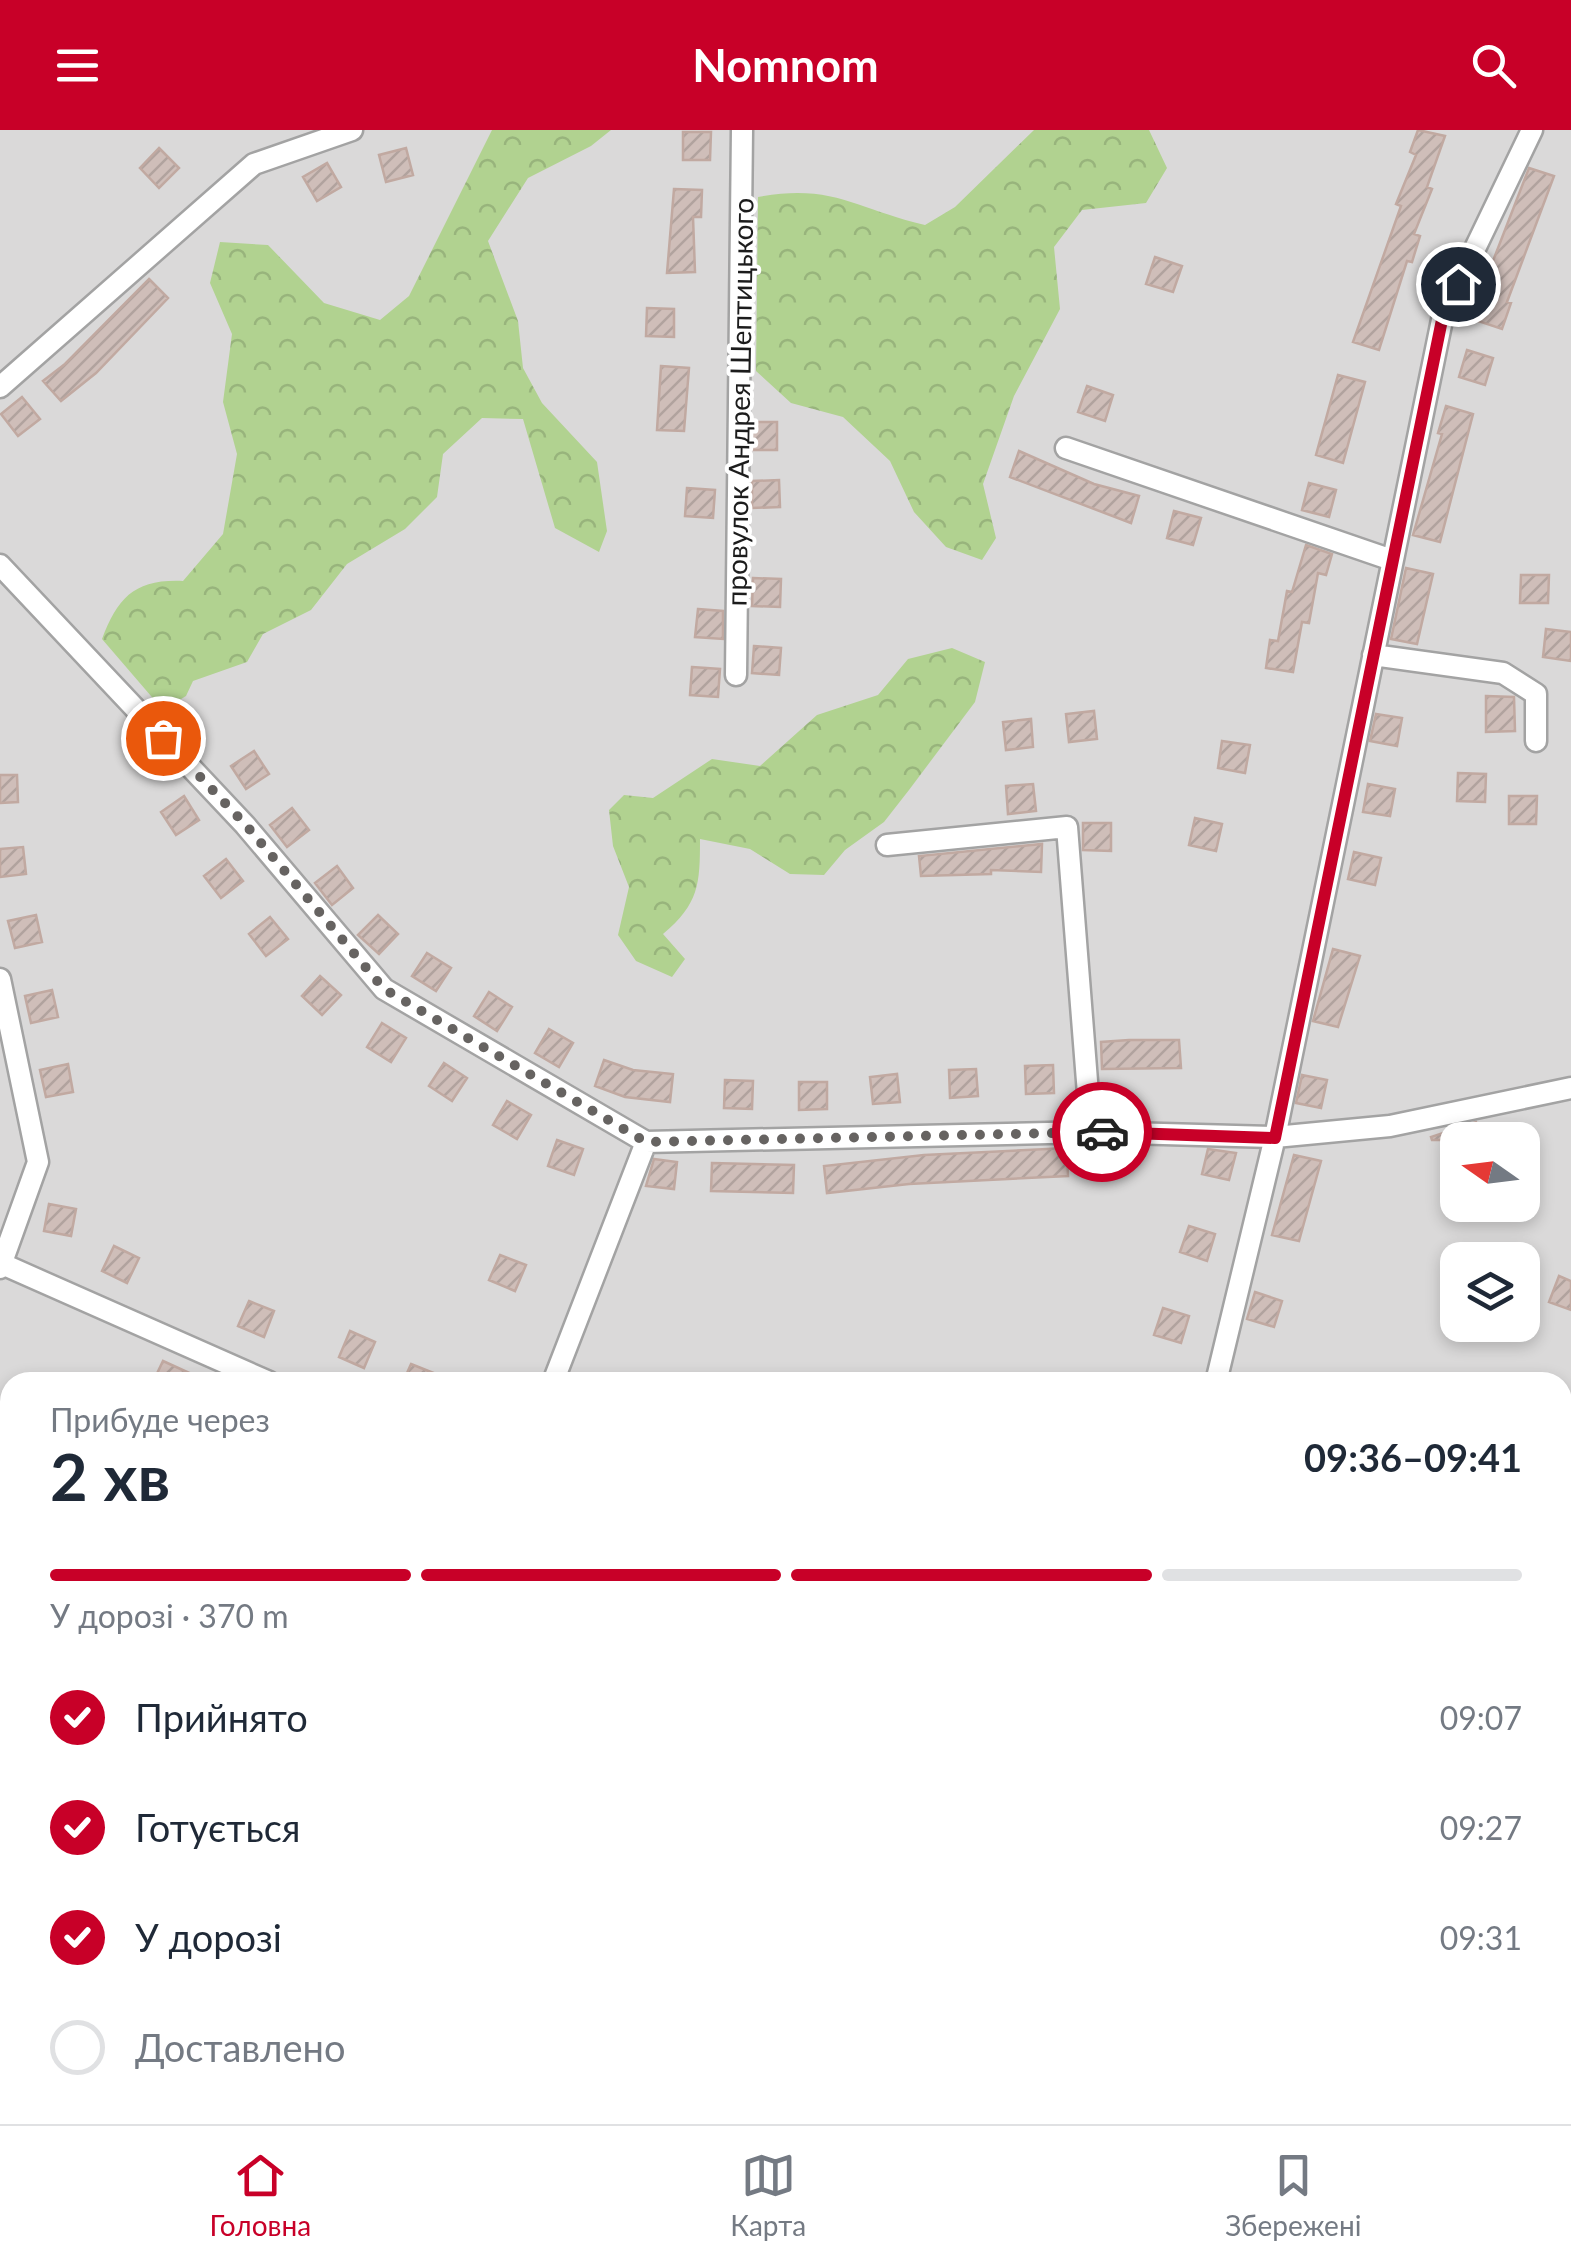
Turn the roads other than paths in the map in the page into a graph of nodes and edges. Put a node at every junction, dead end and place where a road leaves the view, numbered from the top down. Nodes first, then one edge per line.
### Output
1 (352, 130) edge
2 (742, 130) edge
3 (1532, 130) edge
4 (0, 387) edge
5 (1066, 448) dead end
6 (1392, 560) junction
7 (0, 565) edge
8 (1373, 655) junction
9 (736, 675) dead end
10 (1536, 741) dead end
11 (887, 845) dead end
12 (0, 979) edge
13 (1571, 1088) edge
14 (1091, 1132) junction
15 (1275, 1138) junction
16 (646, 1142) junction
17 (1, 1265) edge
18 (246, 1372) edge
19 (558, 1372) edge
20 (1218, 1372) edge

1 - 4 street
2 - 9 street, провулок Андрея Шептицького
3 - 6 street
5 - 6 street
6 - 8 street
7 - 16 street
8 - 10 street
8 - 15 street
11 - 14 street
12 - 17 street
13 - 15 street
14 - 15 street
14 - 16 street
15 - 20 street
16 - 19 street
17 - 18 street

